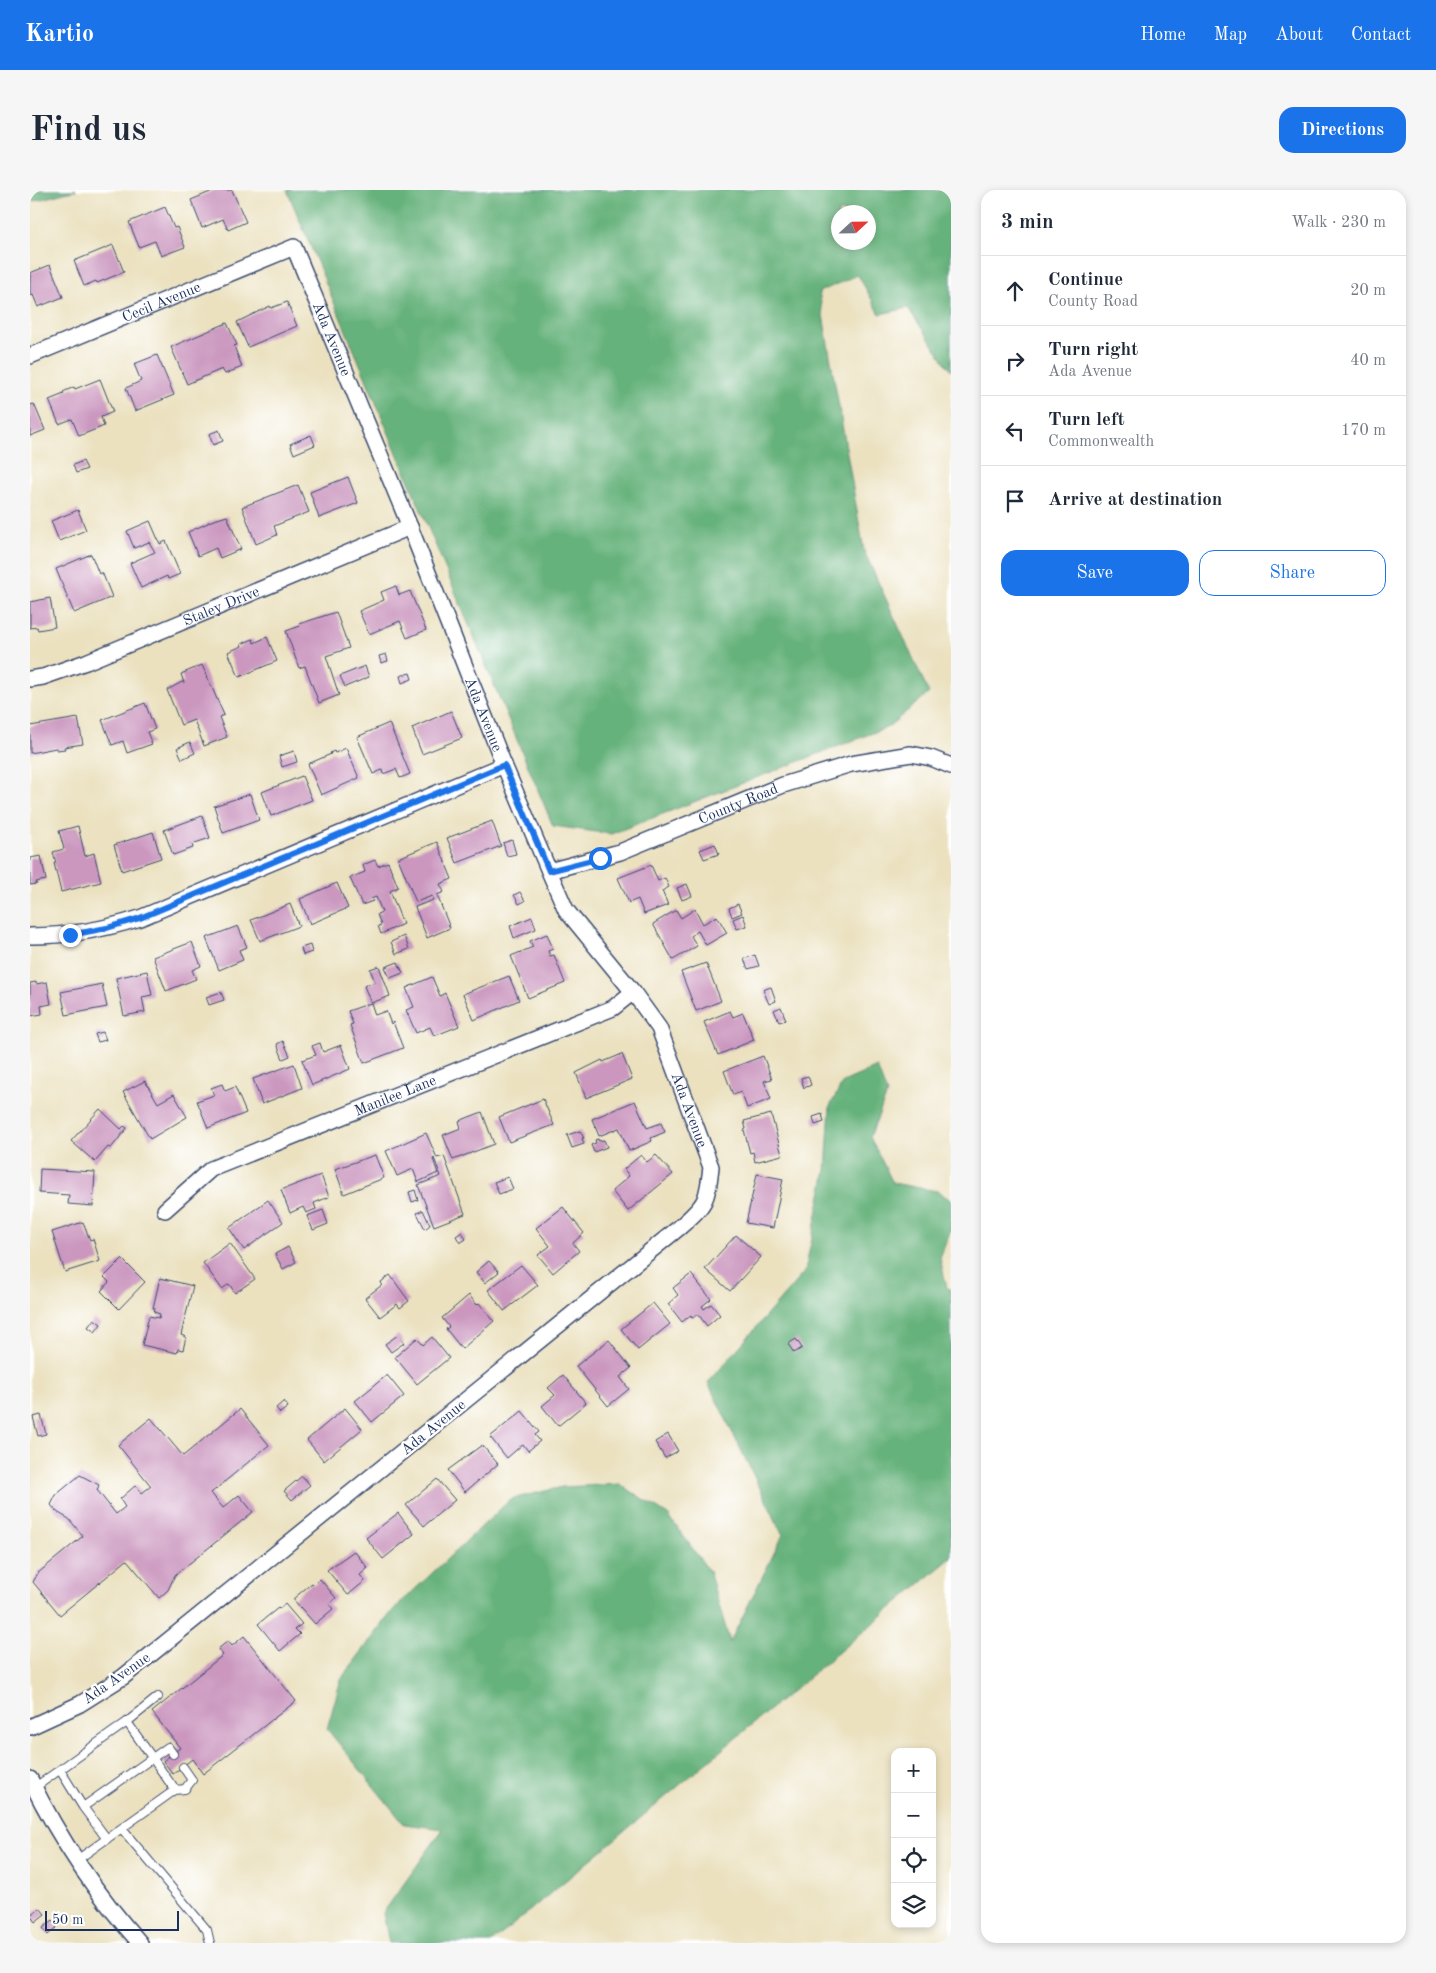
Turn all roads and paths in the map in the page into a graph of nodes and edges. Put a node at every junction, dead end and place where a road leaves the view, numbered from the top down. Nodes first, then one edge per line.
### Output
1 (294, 247) joint
2 (30, 356) edge
3 (410, 527) junction
4 (30, 678) edge
5 (504, 765) junction
6 (951, 766) edge
7 (549, 871) junction
8 (30, 936) edge
9 (633, 992) junction
10 (165, 1210) dead end
11 (158, 1697) dead end
12 (127, 1722) junction
13 (30, 1727) edge
14 (173, 1754) dead end
15 (152, 1759) junction
16 (182, 1767) dead end
17 (60, 1770) junction
18 (32, 1784) edge
19 (175, 1790) junction
20 (83, 1807) junction
21 (122, 1829) junction
22 (108, 1839) junction
23 (77, 1860) junction
24 (140, 1943) edge
25 (210, 1943) edge

1 - 2 street, Cecil Avenue
1 - 3 street, Ada Avenue
3 - 4 street, Staley Drive
3 - 5 street, Ada Avenue
5 - 7 street, Ada Avenue
5 - 8 street
6 - 7 street, County Road
7 - 9 street, Ada Avenue
9 - 10 street, Manilee Lane
9 - 13 street, Ada Avenue
11 - 12 lane
12 - 15 lane
12 - 17 lane
14 - 15 lane
15 - 19 lane
15 - 20 lane
16 - 19 lane
17 - 18 lane
17 - 20 lane
18 - 23 street
19 - 21 lane
20 - 22 lane
21 - 22 lane
21 - 25 lane
22 - 23 lane
23 - 24 street

